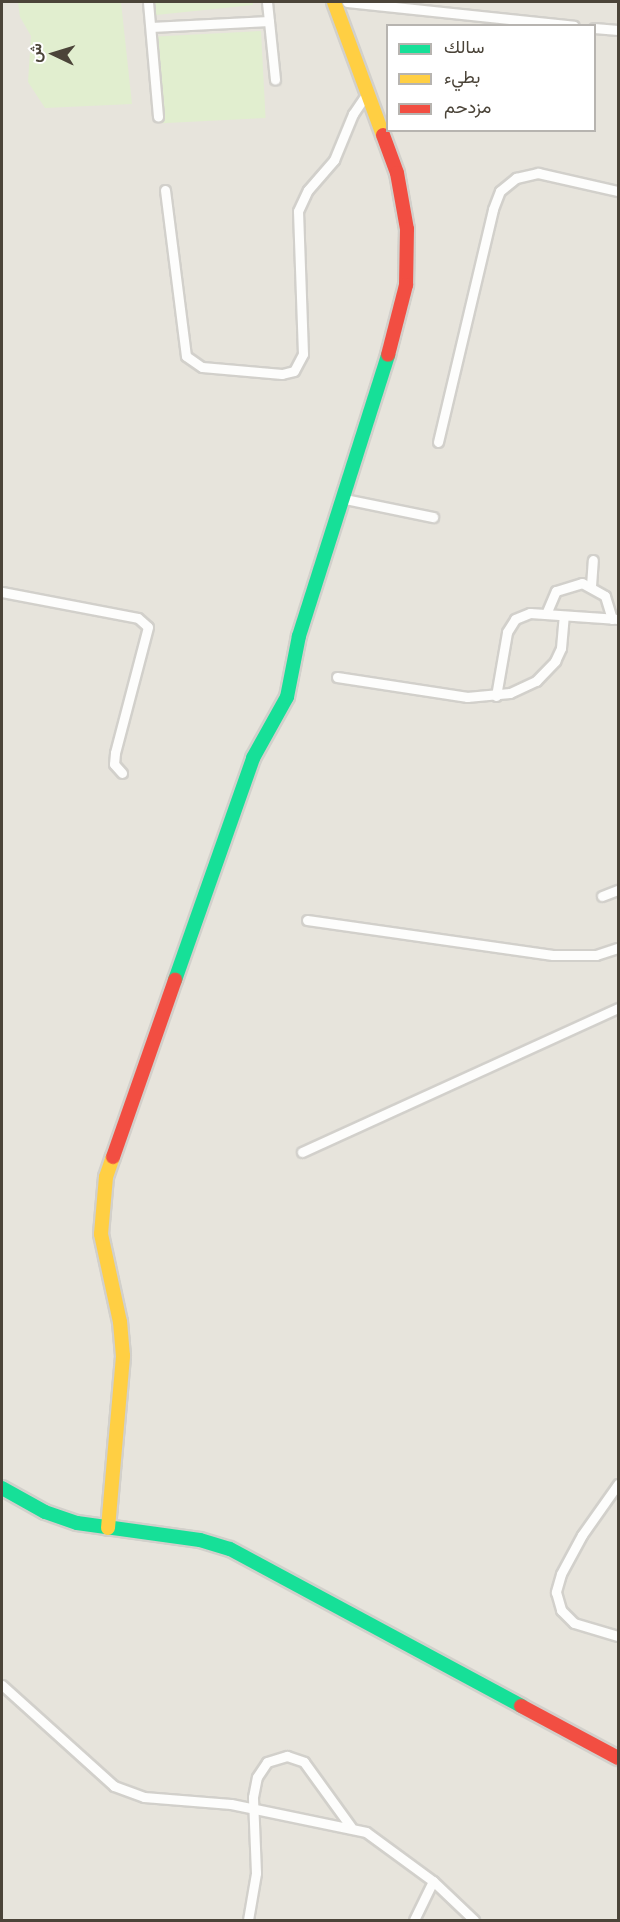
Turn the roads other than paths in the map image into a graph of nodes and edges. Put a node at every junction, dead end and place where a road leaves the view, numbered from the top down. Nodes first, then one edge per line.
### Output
1 (148, 2) edge
2 (267, 2) edge
3 (334, 2) edge
4 (347, 2) edge
5 (269, 21) junction
6 (555, 24) edge
7 (151, 27) junction
8 (596, 28) edge
9 (618, 30) edge
10 (275, 80) dead end
11 (368, 93) junction
12 (158, 117) dead end
13 (165, 190) dead end
14 (618, 191) edge
15 (438, 442) dead end
16 (342, 499) junction
17 (433, 517) dead end
18 (593, 560) dead end
19 (591, 586) junction
20 (2, 592) edge
21 (546, 614) junction
22 (564, 615) junction
23 (615, 619) edge
24 (337, 677) dead end
25 (496, 696) junction
26 (122, 773) dead end
27 (618, 890) edge
28 (602, 896) dead end
29 (307, 920) dead end
30 (618, 948) edge
31 (618, 1008) edge
32 (302, 1152) dead end
33 (618, 1484) edge
34 (2, 1488) edge
35 (108, 1528) junction
36 (618, 1636) edge
37 (2, 1685) edge
38 (618, 1758) edge
39 (254, 1808) junction
40 (351, 1827) junction
41 (434, 1881) junction
42 (248, 1920) edge
43 (414, 1920) edge
44 (474, 1920) edge

1 - 7 lane
2 - 5 lane
3 - 11 street
4 - 6 lane
5 - 7 lane
5 - 10 lane
7 - 12 lane
8 - 9 lane
11 - 13 lane
11 - 16 street
14 - 15 lane
16 - 17 lane
16 - 35 street
18 - 19 lane
19 - 21 lane
19 - 23 lane
20 - 26 lane
21 - 22 lane
21 - 25 lane
22 - 23 lane
22 - 25 lane
24 - 25 lane
27 - 28 lane
29 - 30 lane
31 - 32 lane
33 - 36 lane
34 - 35 street
35 - 38 street
37 - 39 lane
39 - 40 lane
39 - 40 lane
39 - 42 lane
40 - 41 lane
41 - 43 lane
41 - 44 lane

